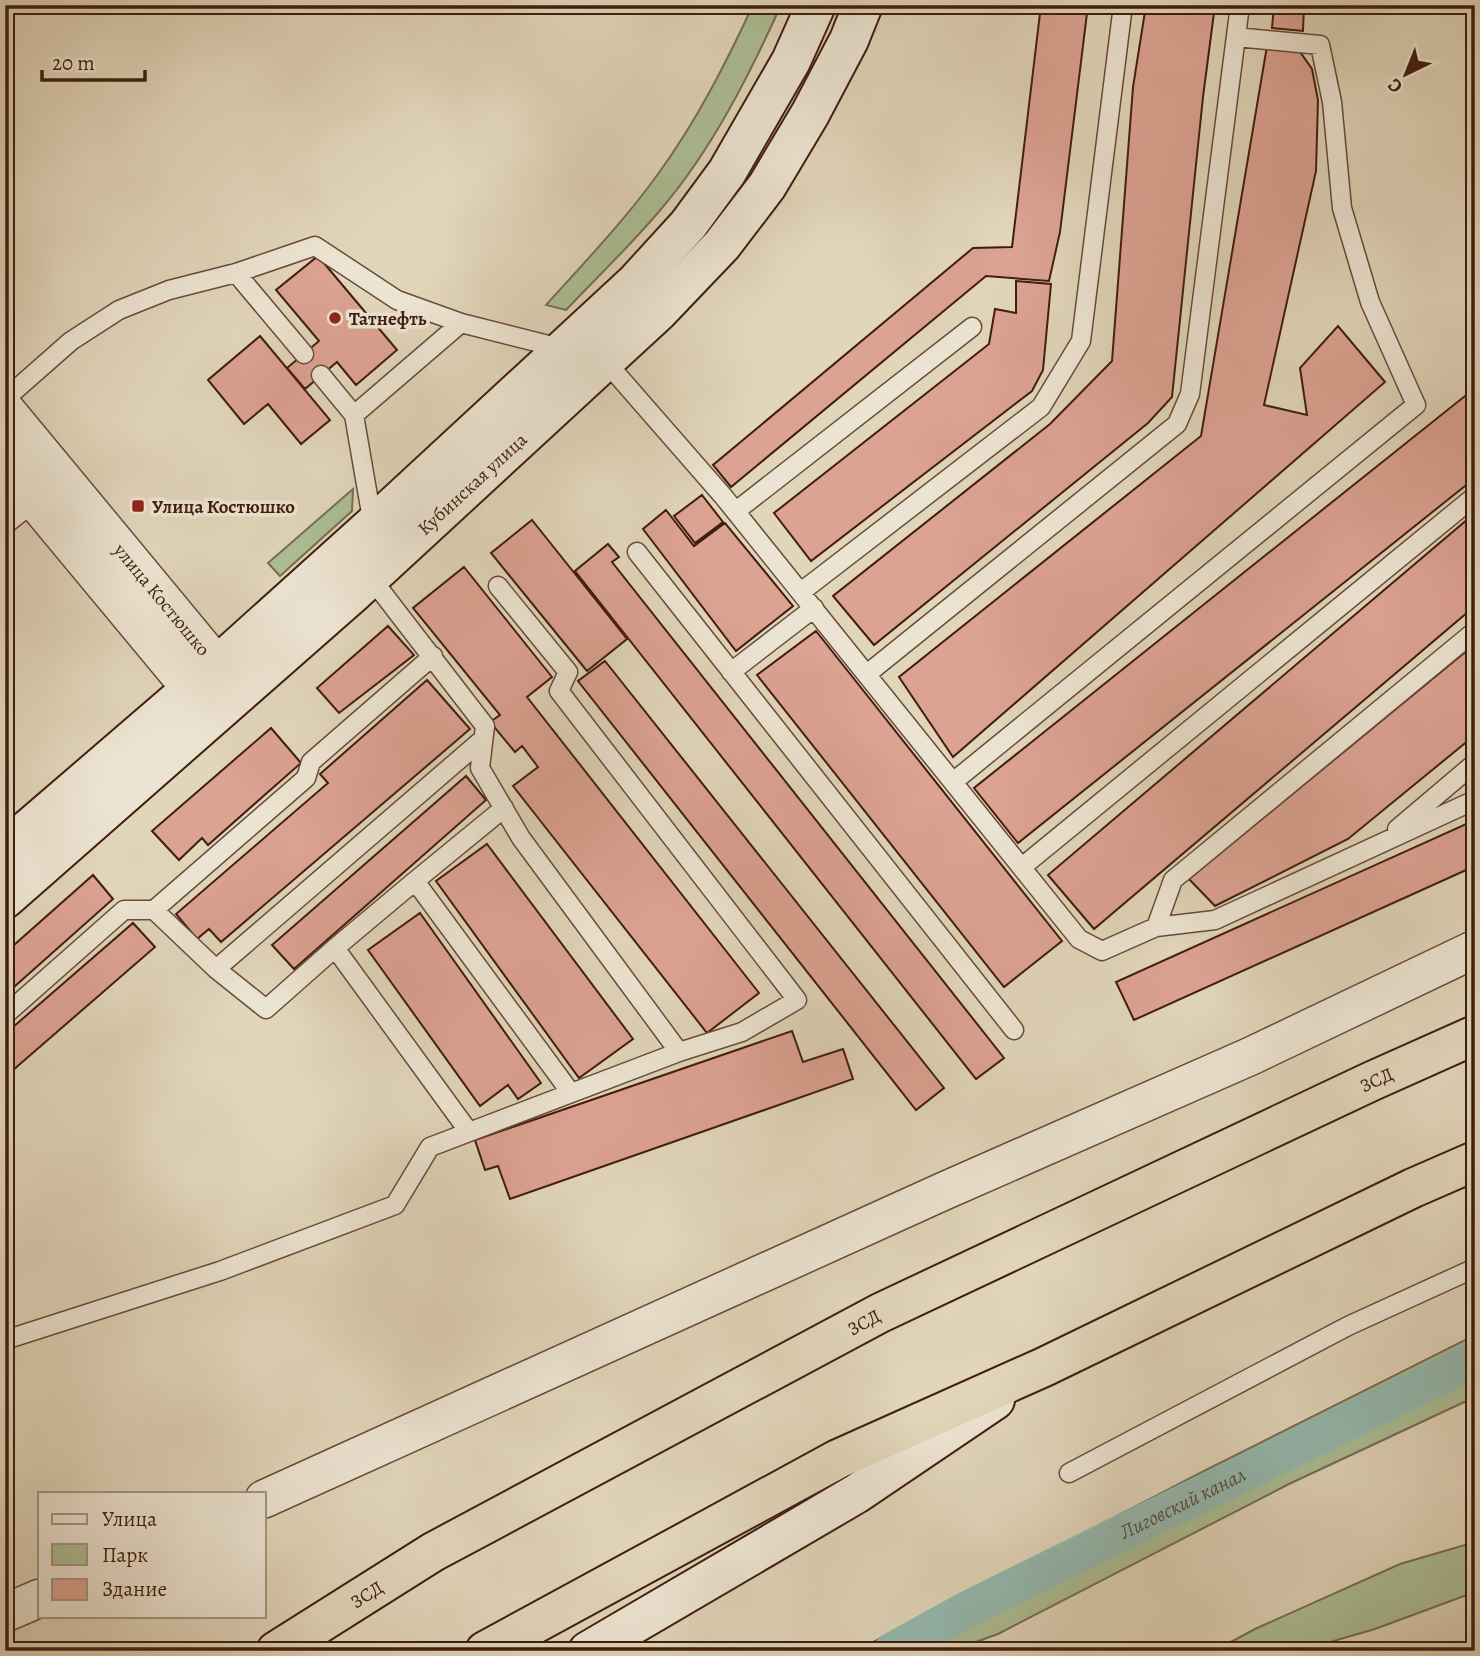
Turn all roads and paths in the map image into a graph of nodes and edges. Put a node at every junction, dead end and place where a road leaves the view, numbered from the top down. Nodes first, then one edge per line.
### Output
1 (816, 5) edge
2 (863, 5) edge
3 (1123, 5) edge
4 (1240, 5) edge
5 (1236, 37) junction
6 (236, 273) junction
7 (461, 323) junction
8 (972, 327) dead end
9 (564, 349) junction
10 (304, 354) dead end
11 (606, 362) junction
12 (321, 374) dead end
13 (5, 399) edge
14 (5, 409) edge
15 (354, 415) junction
16 (5, 465) edge
17 (1475, 496) edge
18 (35, 501) junction
19 (736, 511) junction
20 (5, 525) edge
21 (373, 525) junction
22 (637, 552) dead end
23 (371, 578) junction
24 (498, 586) dead end
25 (801, 592) junction
26 (814, 608) junction
27 (1475, 631) edge
28 (433, 656) junction
29 (731, 672) junction
30 (867, 674) junction
31 (204, 677) junction
32 (229, 702) junction
33 (484, 739) junction
34 (1475, 763) edge
35 (953, 782) junction
36 (1475, 800) edge
37 (504, 808) junction
38 (1379, 845) junction
39 (5, 849) edge
40 (1022, 867) junction
41 (415, 881) junction
42 (5, 899) edge
43 (154, 910) junction
44 (1156, 927) junction
45 (335, 948) junction
46 (1475, 949) edge
47 (216, 969) junction
48 (5, 1015) edge
49 (1013, 1030) dead end
50 (1475, 1035) edge
51 (679, 1052) junction
52 (570, 1093) junction
53 (469, 1132) junction
54 (1475, 1161) edge
55 (1475, 1268) edge
56 (5, 1340) edge
57 (1044, 1367) junction
58 (1069, 1474) dead end
59 (266, 1498) edge
60 (38, 1599) edge
61 (5, 1613) edge
62 (276, 1651) edge
63 (485, 1651) edge
64 (588, 1651) edge

1 - 9 main road, Кубинская улица
2 - 11 main road, Кубинская улица
3 - 25 lane
4 - 5 lane
5 - 30 lane
5 - 35 lane
6 - 7 lane
6 - 10 lane
6 - 13 lane
7 - 9 lane
7 - 15 lane
8 - 19 lane
9 - 21 main road, Кубинская улица
11 - 19 lane
11 - 23 main road, Кубинская улица
12 - 15 lane
14 - 31 street, улица Костюшко
15 - 21 lane
16 - 18 street, улица Костюшко
17 - 40 lane
18 - 20 lane
18 - 31 street, улица Костюшко
19 - 25 lane
21 - 31 main road, Кубинская улица
22 - 29 lane
23 - 28 lane
23 - 32 main road, Кубинская улица
24 - 51 lane
25 - 26 lane
26 - 29 lane
26 - 30 lane
27 - 44 lane
28 - 33 lane
28 - 43 lane
29 - 49 lane
30 - 35 lane
31 - 32 street, улица Костюшко
31 - 39 main road, Кубинская улица
32 - 42 main road, Кубинская улица
33 - 37 lane
33 - 47 lane
34 - 38 lane
35 - 40 lane
36 - 38 lane
37 - 41 lane
37 - 51 lane
38 - 44 lane
40 - 44 lane
41 - 45 lane
41 - 52 lane
43 - 47 lane
43 - 48 lane
45 - 47 lane
45 - 53 lane
46 - 59 street
50 - 62 highway, ЗСД
51 - 52 lane
52 - 53 lane
53 - 56 lane
54 - 57 highway
55 - 58 lane
57 - 63 highway
57 - 64 main road
60 - 61 street

